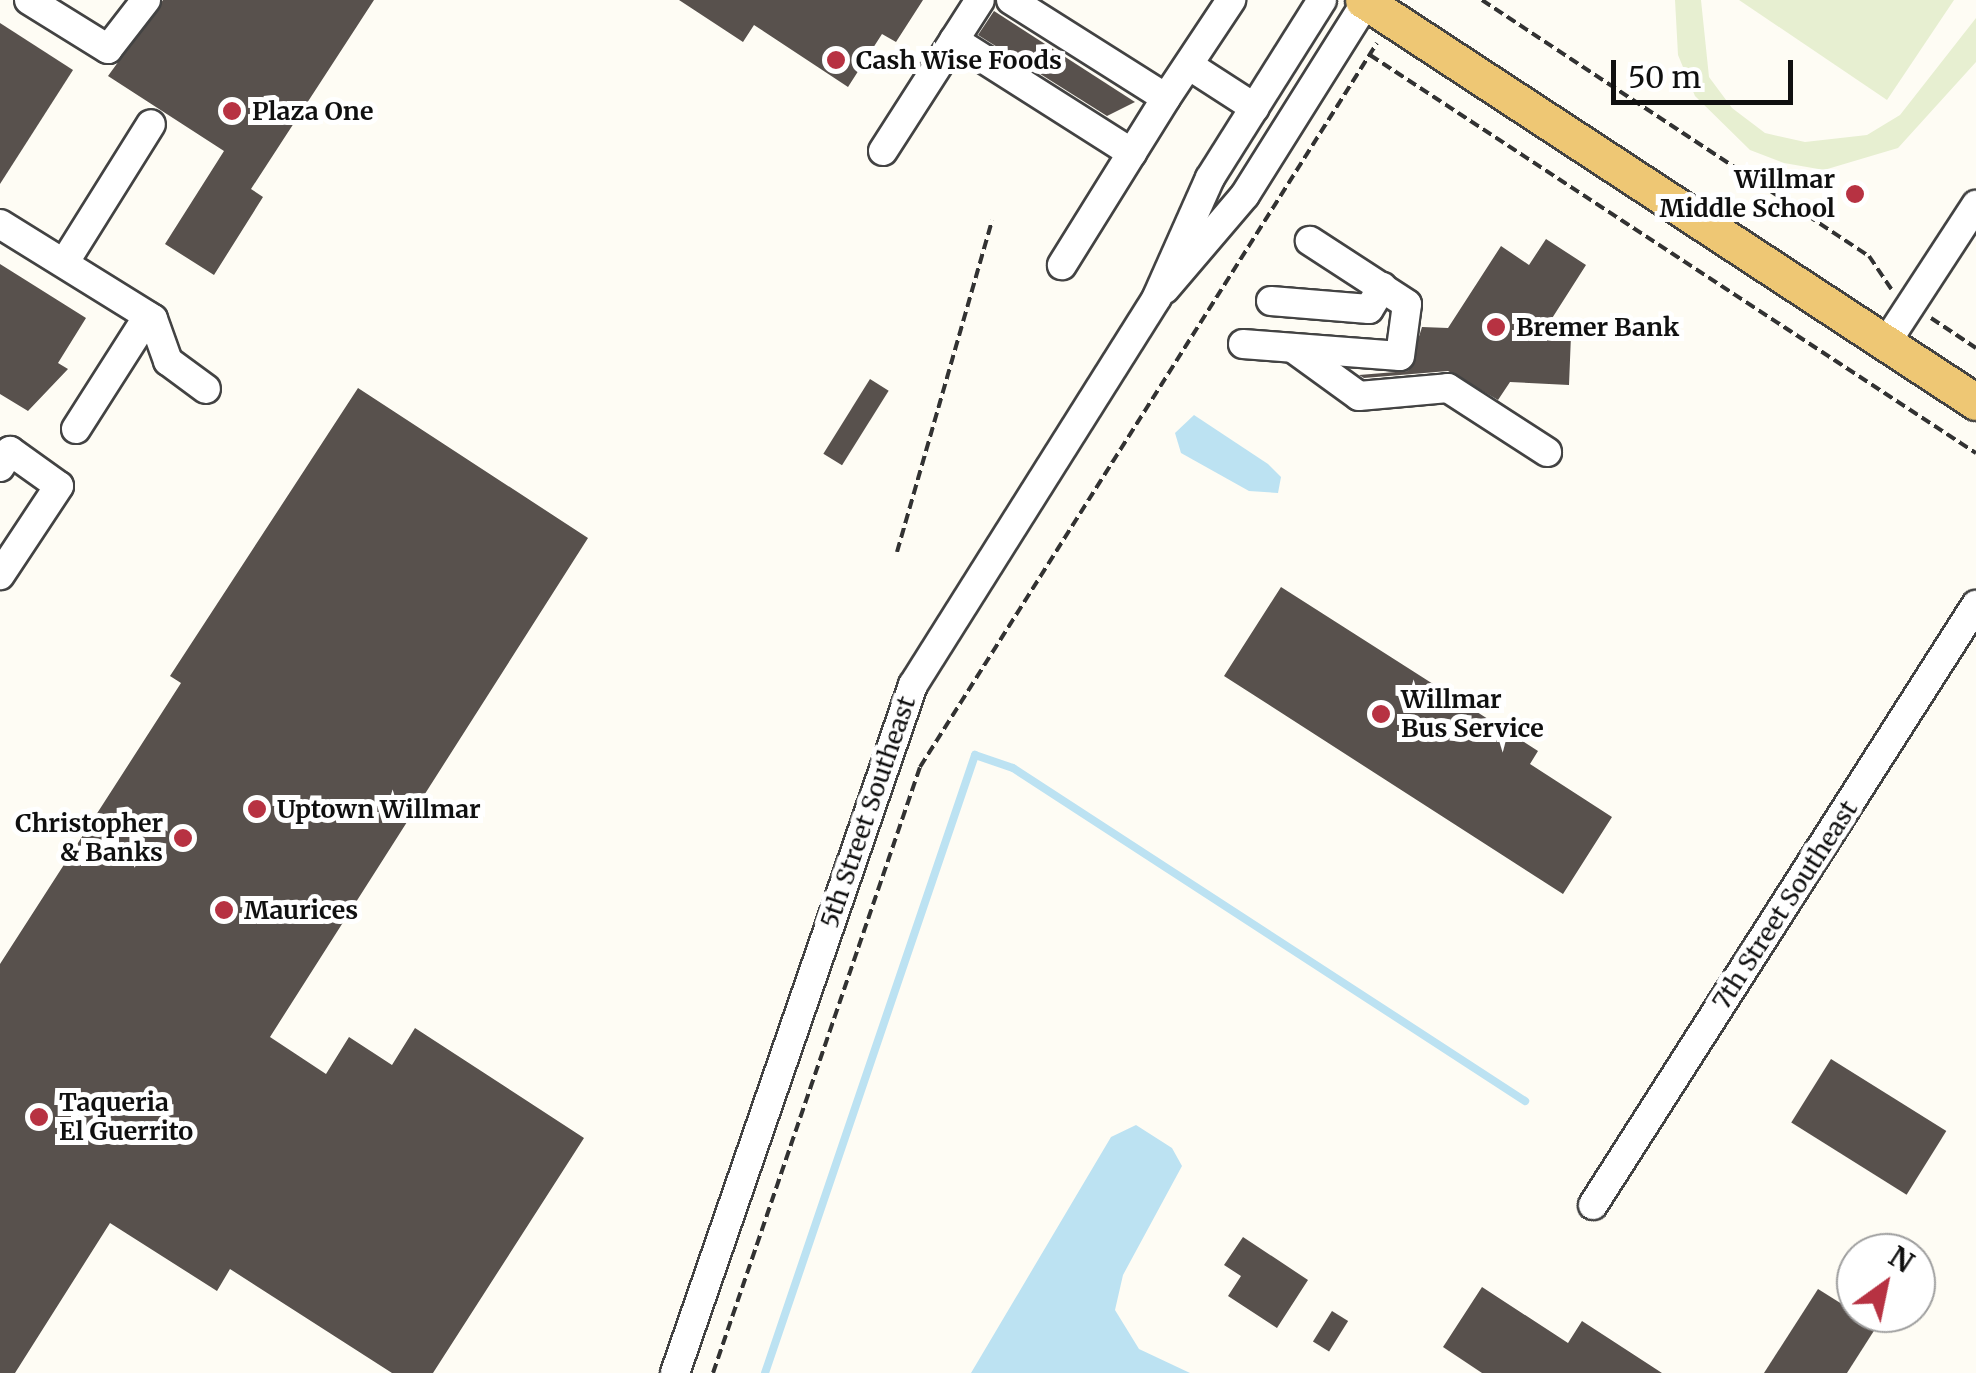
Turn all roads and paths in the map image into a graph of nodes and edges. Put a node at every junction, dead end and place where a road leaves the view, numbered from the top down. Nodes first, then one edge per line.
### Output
1 (29, 0) edge
2 (146, 0) edge
3 (980, 0) edge
4 (1011, 0) edge
5 (1230, 0) edge
6 (1322, 0) edge
7 (1482, 0) edge
8 (1373, 7) edge
9 (1344, 38) junction
10 (954, 40) junction
11 (1370, 55) junction
12 (1190, 66) junction
13 (1166, 98) junction
14 (1255, 108) junction
15 (151, 124) dead end
16 (883, 150) dead end
17 (1132, 154) junction
18 (1976, 205) edge
19 (992, 220) dead end
20 (0, 224) edge
21 (1310, 241) dead end
22 (66, 260) junction
23 (1062, 265) dead end
24 (1382, 287) junction
25 (1157, 297) junction
26 (1271, 301) dead end
27 (1911, 305) junction
28 (148, 316) junction
29 (1886, 343) junction
30 (1243, 344) dead end
31 (1292, 348) junction
32 (1976, 348) edge
33 (206, 389) dead end
34 (1976, 402) edge
35 (76, 429) dead end
36 (1547, 452) dead end
37 (1976, 453) edge
38 (0, 466) edge
39 (897, 552) dead end
40 (0, 575) edge
41 (1976, 606) edge
42 (1593, 1205) dead end
43 (675, 1373) edge
44 (714, 1373) edge

1 - 2 street
3 - 10 street
4 - 13 street
5 - 12 street
6 - 14 street, 5th Street Southeast
7 - 27 path
8 - 9 street, 5th Street Southeast
8 - 11 path
8 - 29 main road
9 - 11 path
9 - 25 street, 5th Street Southeast
10 - 16 street
10 - 17 street
11 - 37 path
11 - 44 path
12 - 13 street
12 - 14 street
13 - 17 street
14 - 25 street, 5th Street Southeast
15 - 22 street
17 - 23 street
18 - 27 street
19 - 39 path
20 - 22 street
21 - 24 street
22 - 28 street
24 - 26 street
24 - 31 street
25 - 43 street, 5th Street Southeast
27 - 29 street
27 - 32 path
28 - 33 street
28 - 35 street
29 - 34 main road
30 - 31 street
31 - 36 street
38 - 40 street
41 - 42 street, 7th Street Southeast

